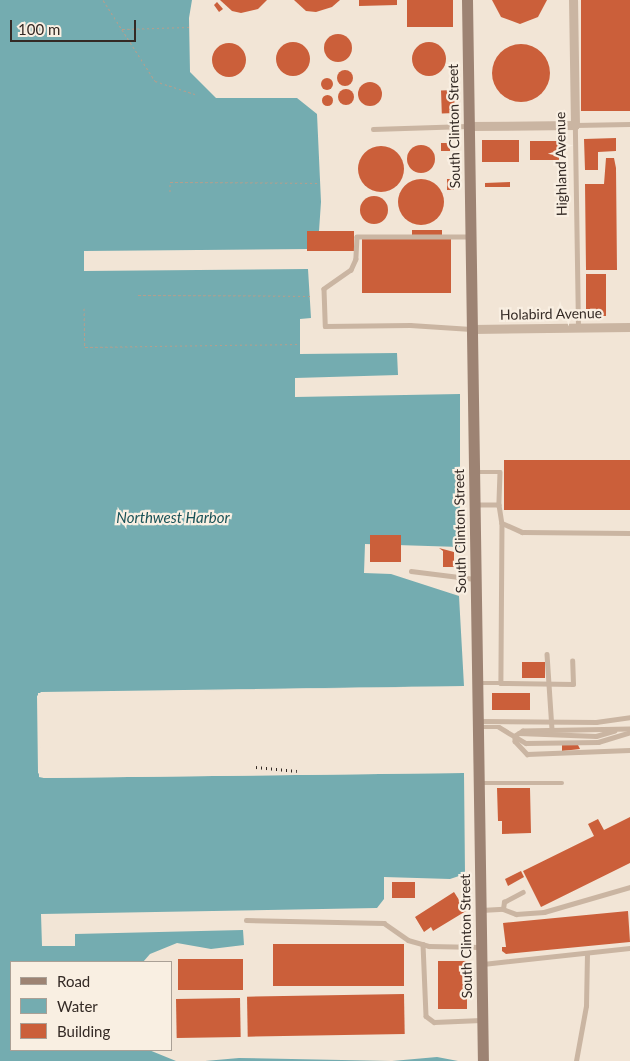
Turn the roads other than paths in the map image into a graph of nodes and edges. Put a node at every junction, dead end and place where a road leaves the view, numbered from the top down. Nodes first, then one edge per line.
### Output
1 (467, 0) edge
2 (572, 0) edge
3 (630, 124) edge
4 (575, 125) junction
5 (469, 126) junction
6 (373, 129) dead end
7 (471, 237) junction
8 (578, 327) junction
9 (630, 327) edge
10 (472, 329) junction
11 (474, 472) junction
12 (475, 505) junction
13 (499, 505) junction
14 (502, 523) junction
15 (630, 532) edge
16 (411, 571) dead end
17 (476, 579) junction
18 (547, 654) dead end
19 (572, 662) dead end
20 (477, 683) junction
21 (501, 683) junction
22 (549, 683) junction
23 (630, 717) edge
24 (552, 723) junction
25 (478, 724) junction
26 (620, 729) junction
27 (552, 730) junction
28 (630, 730) edge
29 (517, 734) junction
30 (630, 750) edge
31 (562, 782) dead end
32 (479, 783) junction
33 (630, 887) edge
34 (524, 892) dead end
35 (503, 909) junction
36 (481, 910) junction
37 (246, 920) dead end
38 (423, 944) junction
39 (481, 946) junction
40 (630, 948) edge
41 (587, 954) junction
42 (482, 964) junction
43 (482, 1020) junction
44 (483, 1061) edge
45 (576, 1061) edge

1 - 5 main road, South Clinton Street
2 - 4 street, Highland Avenue
3 - 4 lane
4 - 5 street
4 - 8 lane, Highland Avenue
5 - 6 lane
5 - 7 main road, South Clinton Street
7 - 10 main road, South Clinton Street
7 - 10 lane
8 - 9 street, Holabird Avenue
8 - 10 street, Holabird Avenue
10 - 11 main road, South Clinton Street
11 - 12 main road, South Clinton Street
11 - 13 lane
12 - 13 lane
12 - 17 main road, South Clinton Street
13 - 14 lane
14 - 15 lane
14 - 21 lane
16 - 17 lane
17 - 20 main road, South Clinton Street
18 - 22 lane
19 - 22 lane
20 - 21 lane
20 - 25 main road, South Clinton Street
21 - 22 lane
22 - 24 lane
23 - 24 lane
24 - 25 lane
24 - 27 lane
25 - 29 lane
25 - 32 main road, South Clinton Street
26 - 27 lane
26 - 28 lane
26 - 29 lane
27 - 29 lane
28 - 29 lane
29 - 30 lane
31 - 32 lane
32 - 36 main road, South Clinton Street
33 - 35 lane
34 - 35 lane
35 - 36 lane
36 - 39 main road, South Clinton Street
37 - 38 lane
38 - 39 lane
38 - 43 lane
39 - 42 main road, South Clinton Street
40 - 41 lane
41 - 42 lane
41 - 45 lane
42 - 43 main road, South Clinton Street
43 - 44 main road, South Clinton Street

